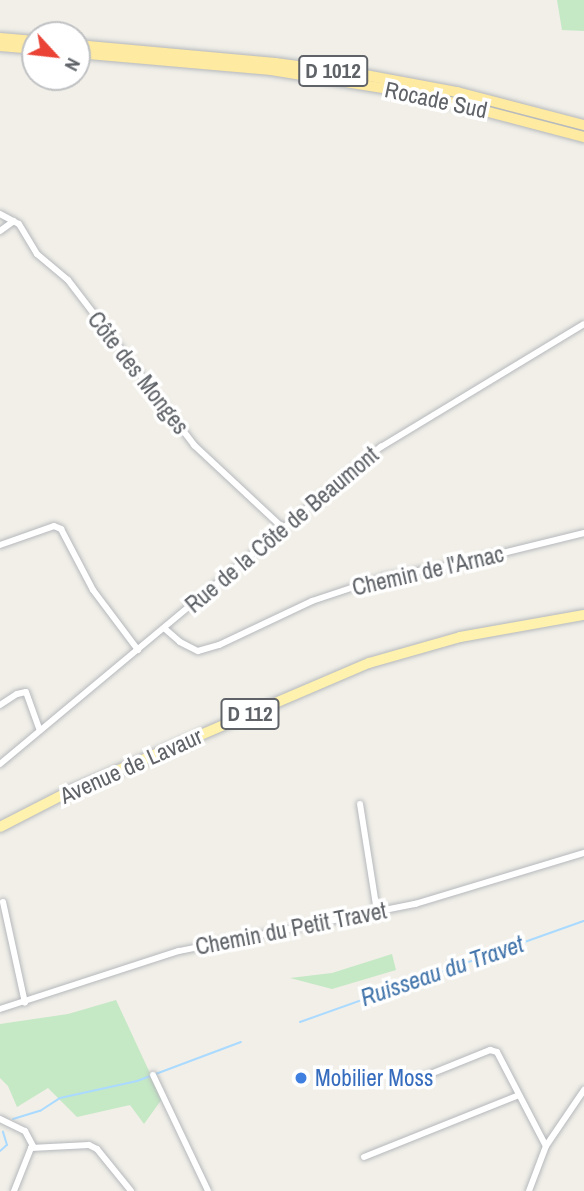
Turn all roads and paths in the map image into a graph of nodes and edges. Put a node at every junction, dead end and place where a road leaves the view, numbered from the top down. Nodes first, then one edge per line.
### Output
1 (0, 38) edge
2 (21, 40) edge
3 (0, 46) edge
4 (91, 46) edge
5 (21, 48) edge
6 (91, 54) edge
7 (584, 125) edge
8 (584, 138) edge
9 (0, 214) edge
10 (14, 221) junction
11 (0, 231) edge
12 (584, 324) edge
13 (283, 528) junction
14 (584, 533) edge
15 (0, 545) edge
16 (584, 615) edge
17 (164, 628) junction
18 (138, 650) junction
19 (0, 705) edge
20 (40, 731) junction
21 (0, 764) edge
22 (360, 804) dead end
23 (0, 827) edge
24 (584, 853) edge
25 (3, 902) dead end
26 (377, 911) junction
27 (25, 1003) junction
28 (0, 1009) edge
29 (153, 1075) dead end
30 (418, 1079) dead end
31 (584, 1090) edge
32 (519, 1095) junction
33 (0, 1119) edge
34 (33, 1146) junction
35 (546, 1146) junction
36 (364, 1157) dead end
37 (15, 1191) edge
38 (131, 1191) edge
39 (208, 1191) edge
40 (529, 1191) edge

1 - 2 highway
3 - 5 highway
4 - 7 highway, Rocade Sud / D 1012
6 - 8 highway, Rocade Sud / D 1012
9 - 10 street, Côte des Monges
10 - 11 street
10 - 13 street, Côte des Monges
12 - 13 street, Rue de la Côte de Beaumont
13 - 17 street, Rue de la Côte de Beaumont
14 - 17 street, Chemin de l'Arnac
15 - 18 street
16 - 23 main road, Avenue de Lavaur / D 112
17 - 18 street, Rue de la Côte de Beaumont
18 - 20 street, Rue de la Côte de Beaumont
19 - 20 street
20 - 21 street, Rue de la Côte de Beaumont
22 - 26 street
24 - 26 street, Chemin du Petit Travet
25 - 27 street
26 - 27 street, Chemin du Petit Travet
27 - 28 street, Chemin du Petit Travet
29 - 39 street
30 - 32 street
31 - 35 street
32 - 35 street
32 - 36 street
33 - 34 street
34 - 37 street
34 - 38 street
35 - 40 street

